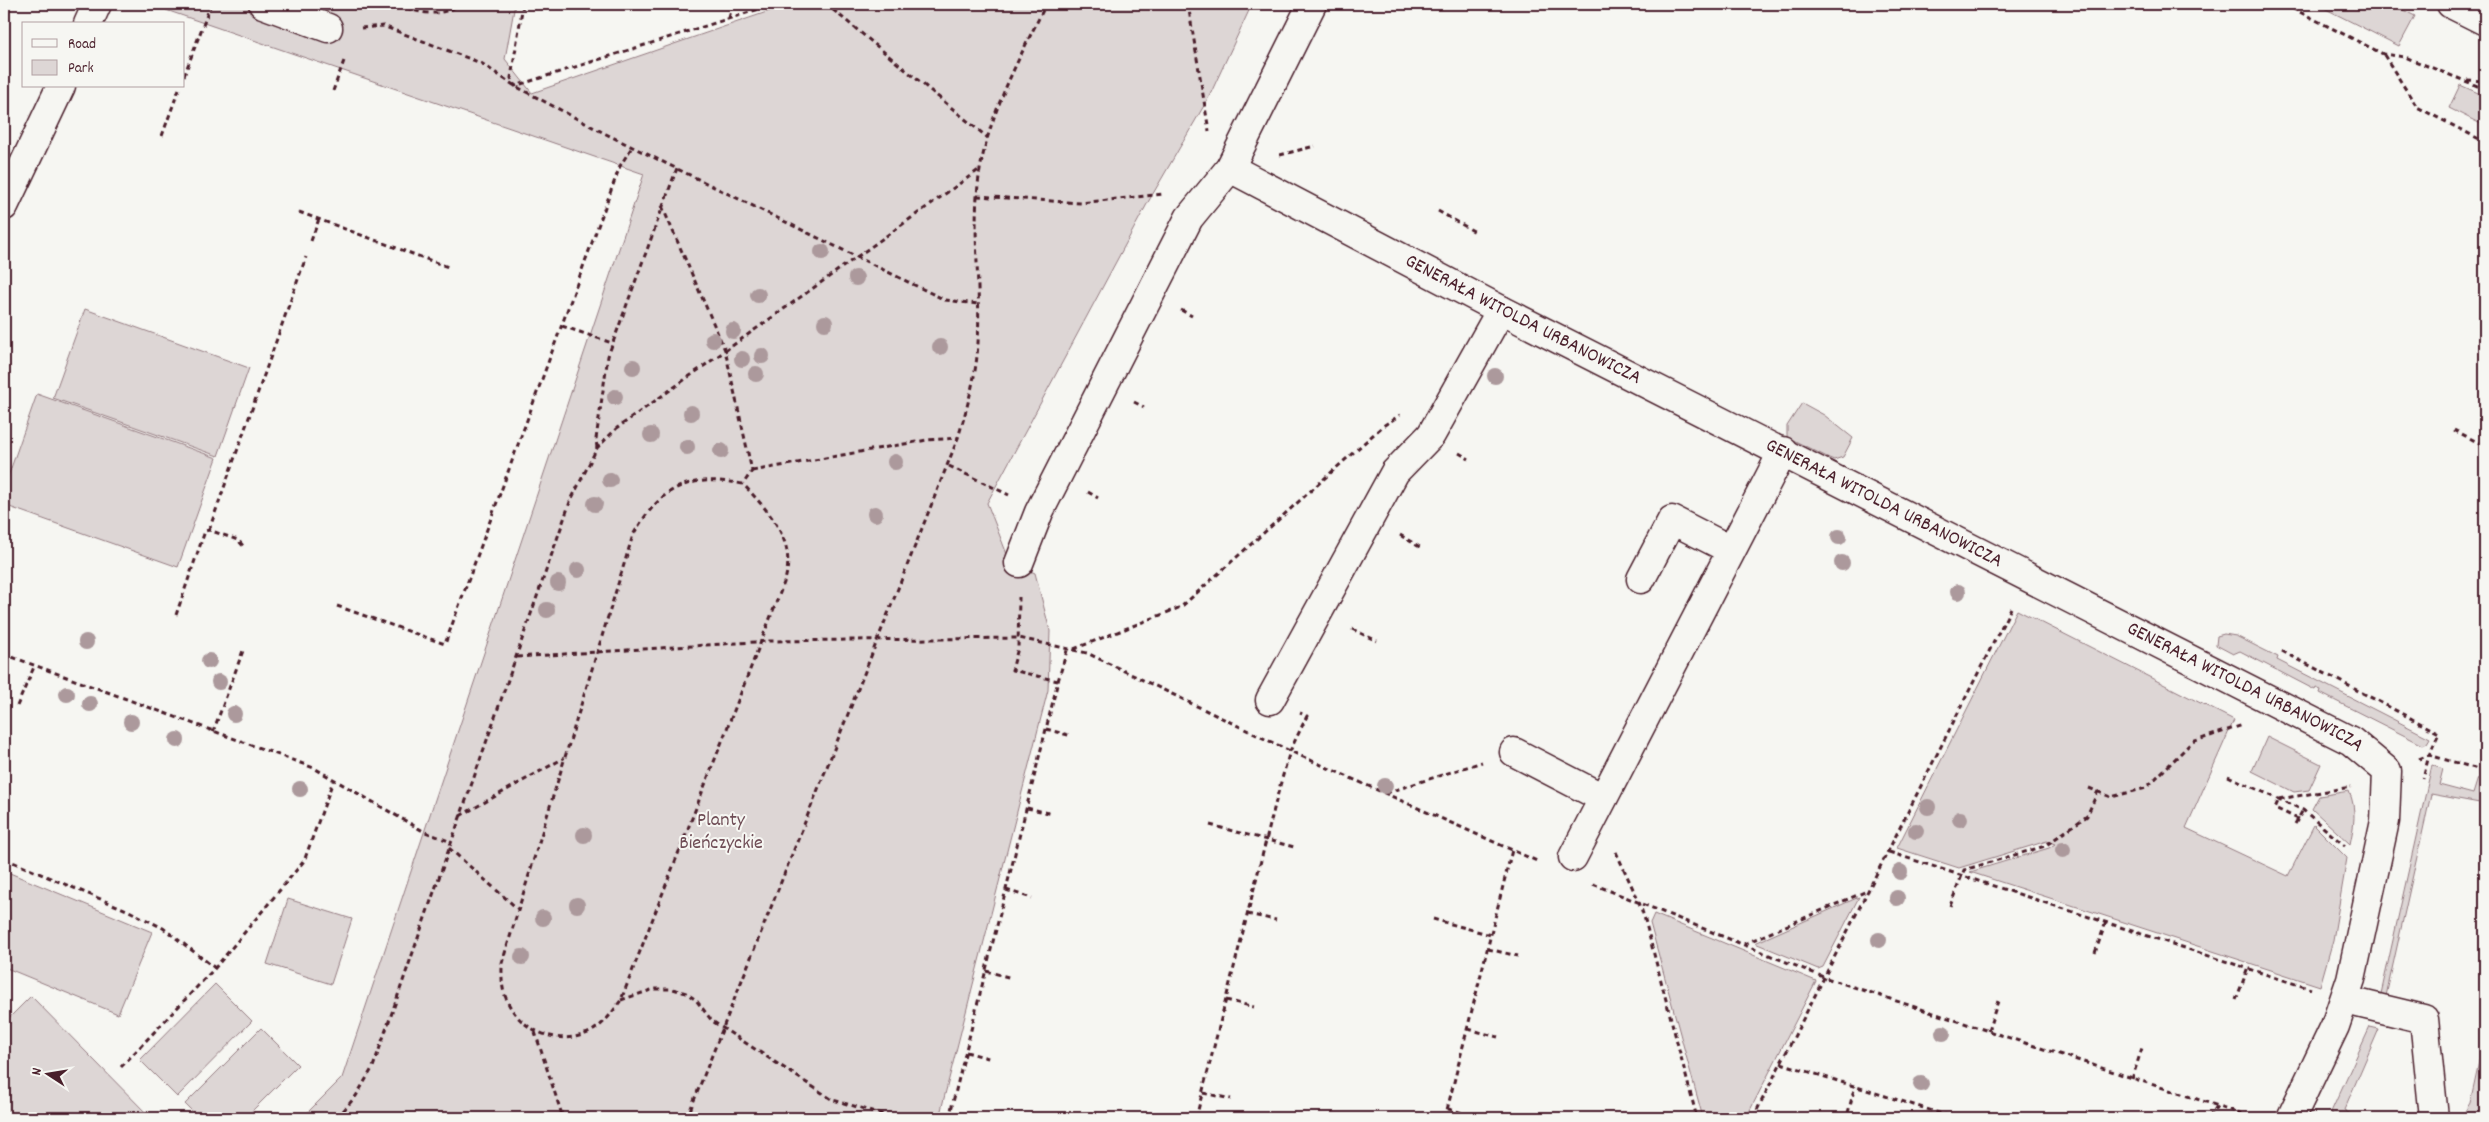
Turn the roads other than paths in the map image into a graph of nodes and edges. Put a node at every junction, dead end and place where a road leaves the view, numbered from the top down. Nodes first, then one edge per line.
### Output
1 (97, 4) edge
2 (263, 4) edge
3 (1312, 4) edge
4 (2451, 4) edge
5 (2485, 21) edge
6 (89, 22) edge
7 (328, 28) road end
8 (60, 88) edge
9 (1230, 168) junction
10 (4, 206) edge
11 (1501, 310) junction
12 (1783, 451) junction
13 (1732, 550) junction
14 (1019, 564) road end
15 (1640, 579) dead end
16 (1270, 700) dead end
17 (1514, 752) dead end
18 (1603, 798) junction
19 (1573, 857) dead end
20 (2345, 1000) junction
21 (2300, 1113) edge
22 (2434, 1118) edge

1 - 6 street
2 - 7 street
3 - 9 street
4 - 5 street
8 - 10 street
9 - 11 street, GENERAŁA WITOLDA URBANOWICZA
9 - 14 street
11 - 12 street, GENERAŁA WITOLDA URBANOWICZA
11 - 16 street
12 - 13 street
12 - 20 street, GENERAŁA WITOLDA URBANOWICZA
13 - 15 street
13 - 18 street
17 - 18 street
18 - 19 street
20 - 21 street, GENERAŁA WITOLDA URBANOWICZA
20 - 22 street

